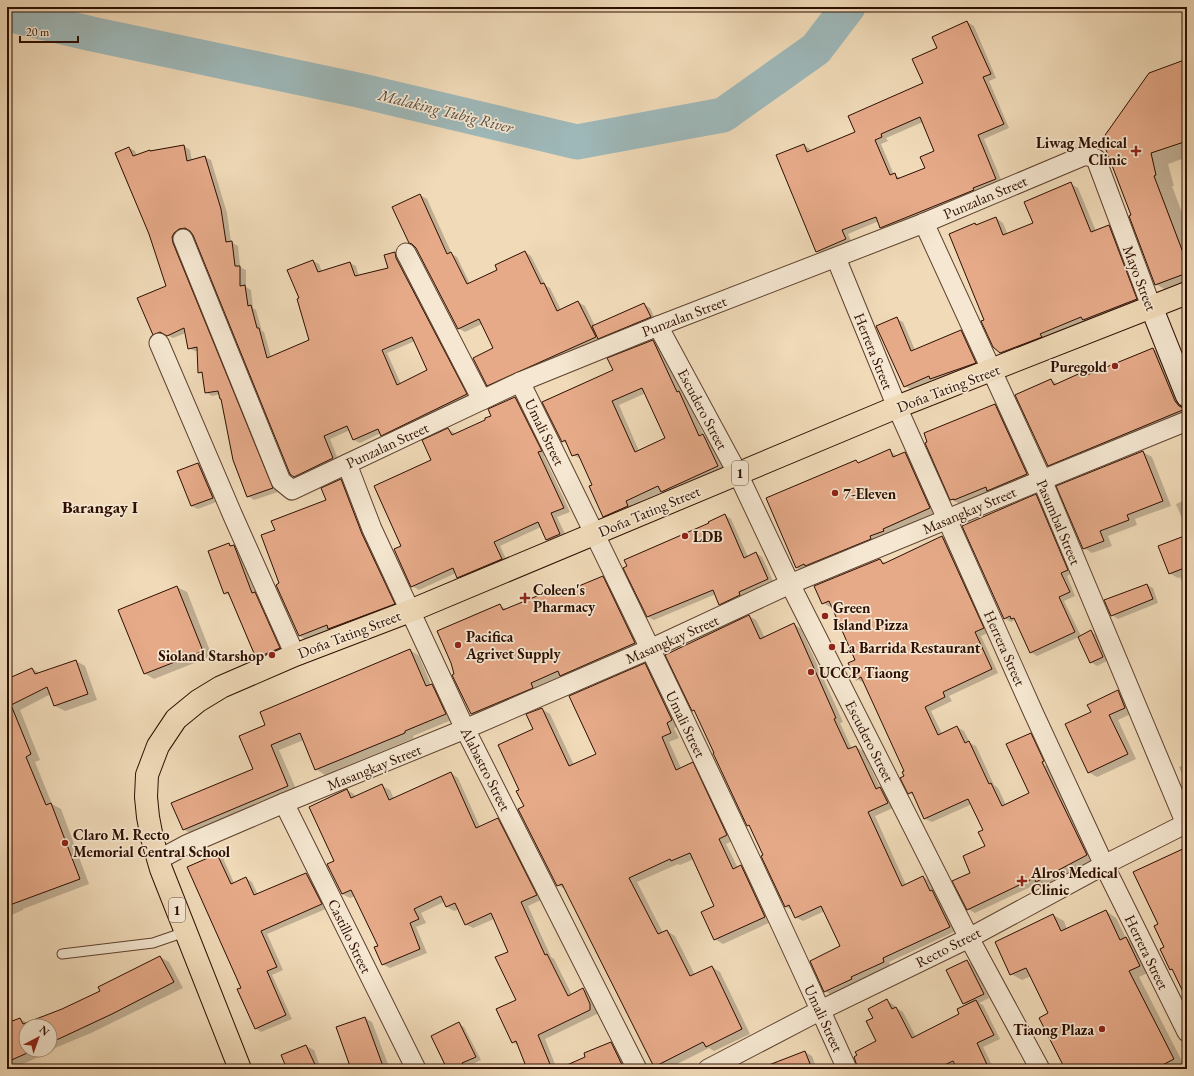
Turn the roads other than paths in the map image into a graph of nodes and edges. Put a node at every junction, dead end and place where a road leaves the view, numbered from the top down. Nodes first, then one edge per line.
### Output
1 (1096, 159) joint
2 (924, 223) junction
3 (183, 239) dead end
4 (406, 253) dead end
5 (836, 258) junction
6 (1187, 293) edge
7 (1151, 306) junction
8 (658, 326) junction
9 (159, 343) dead end
10 (992, 370) junction
11 (520, 382) junction
12 (1187, 396) edge
13 (482, 400) junction
14 (897, 407) junction
15 (1187, 421) edge
16 (347, 464) junction
17 (738, 474) junction
18 (1042, 480) junction
19 (946, 519) junction
20 (595, 534) junction
21 (790, 584) junction
22 (410, 611) junction
23 (650, 649) junction
24 (295, 655) junction
25 (466, 729) junction
26 (284, 803) junction
27 (1186, 824) edge
28 (158, 860) junction
29 (1104, 865) junction
30 (185, 932) junction
31 (969, 938) junction
32 (62, 954) dead end
33 (821, 1010) junction
34 (1187, 1032) edge
35 (240, 1069) edge
36 (416, 1069) edge
37 (637, 1069) edge
38 (708, 1069) edge
39 (847, 1069) edge
40 (1040, 1069) edge

1 - 2 street, Punzalan Street
1 - 7 street, Mayo Street
2 - 5 street, Punzalan Street
2 - 10 street, Pasumbal Street
3 - 16 street, Punzalan Street
4 - 13 street
5 - 8 street, Punzalan Street
5 - 14 street, Herrera Street
6 - 7 main road, Doña Tating Street / 1
7 - 10 main road, Doña Tating Street / 1
7 - 12 street, Mayo Street
8 - 11 street, Punzalan Street
8 - 17 street, Escudero Street
9 - 24 street
10 - 14 main road, Doña Tating Street / 1
10 - 18 street, Pasumbal Street
11 - 13 street, Punzalan Street
11 - 20 street, Umali Street
13 - 16 street, Punzalan Street
14 - 17 main road, Doña Tating Street / 1
14 - 19 street, Herrera Street
15 - 18 street, Masangkay Street
16 - 22 street, Alabastro Street
17 - 20 main road, Doña Tating Street / 1
17 - 21 street, Escudero Street
18 - 19 street, Masangkay Street
18 - 27 street, Pasumbal Street
19 - 21 street, Masangkay Street
19 - 29 street, Herrera Street
20 - 22 main road, Doña Tating Street / 1
20 - 23 street, Umali Street
21 - 23 street, Masangkay Street
21 - 31 street, Escudero Street
22 - 24 main road, Doña Tating Street / 1
22 - 25 street, Alabastro Street
23 - 25 street, Masangkay Street
23 - 33 street, Umali Street
24 - 28 main road, Doña Tating Street / 1
25 - 26 street, Masangkay Street
25 - 37 street, Alabastro Street
26 - 28 street, Masangkay Street
26 - 36 street, Castillo Street
27 - 29 street, Recto Street
28 - 30 main road, 1
29 - 31 street, Recto Street
29 - 34 street, Herrera Street
30 - 32 lane
30 - 35 main road, 1
31 - 33 street, Recto Street
31 - 40 street, Escudero Street
33 - 38 street, Recto Street
33 - 39 street, Umali Street

